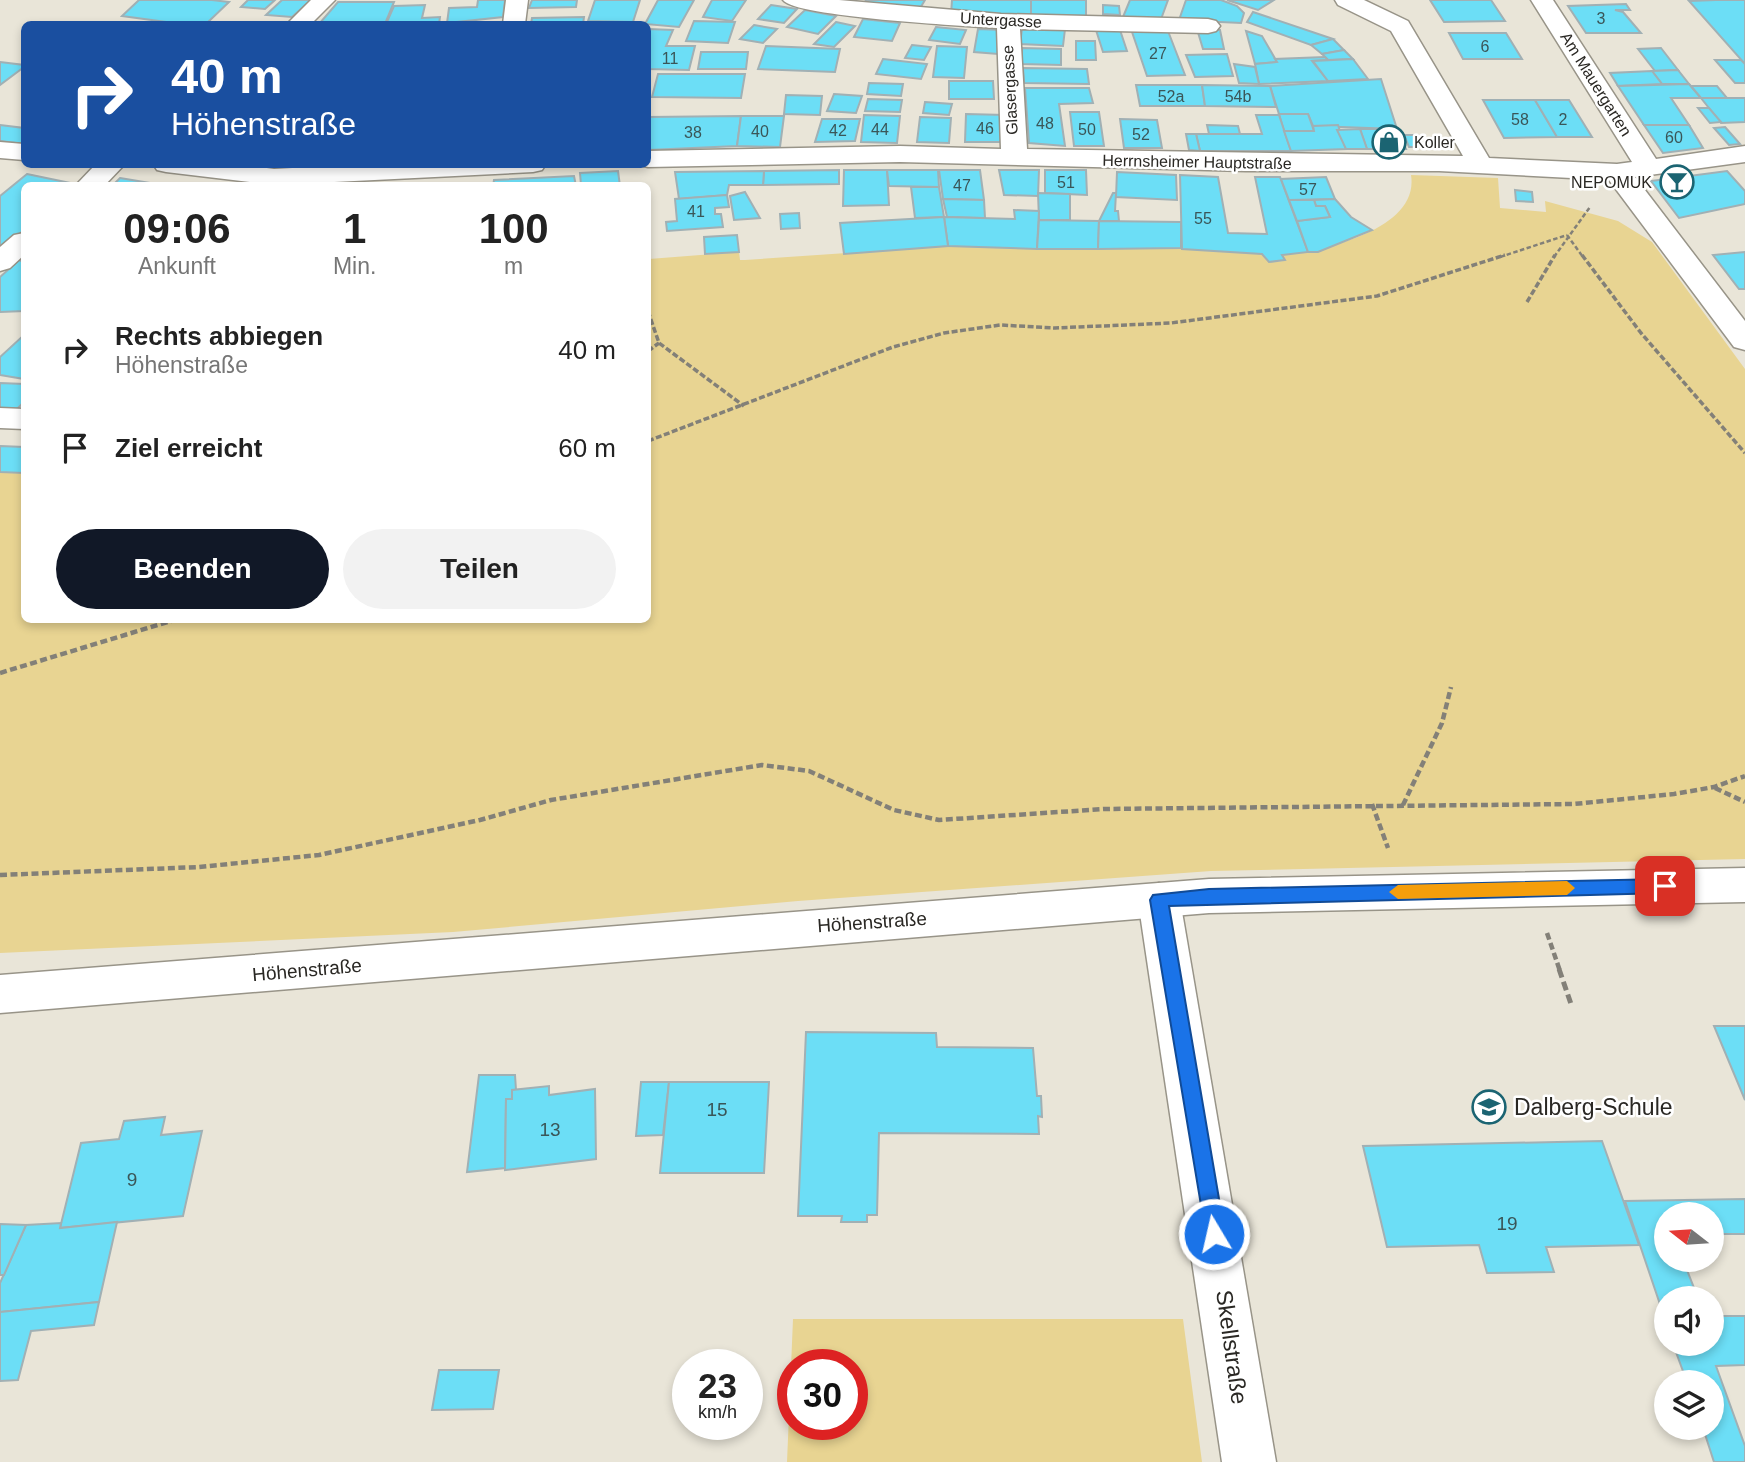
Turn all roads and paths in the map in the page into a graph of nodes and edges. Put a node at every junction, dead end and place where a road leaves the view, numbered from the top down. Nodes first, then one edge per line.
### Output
1 (324, 0) edge
2 (517, 0) edge
3 (794, 0) edge
4 (1346, 0) edge
5 (1542, 0) edge
6 (301, 21) edge
7 (514, 21) edge
8 (1008, 22) junction
9 (1208, 26) dead end
10 (0, 150) edge
11 (21, 152) edge
12 (1745, 154) edge
13 (1014, 158) junction
14 (651, 159) edge
15 (1480, 164) junction
16 (108, 168) edge
17 (194, 168) edge
18 (459, 168) edge
19 (1649, 169) junction
20 (1617, 172) junction
21 (302, 181) edge
22 (92, 182) edge
23 (1567, 235) junction
24 (21, 244) edge
25 (0, 262) edge
26 (1527, 302) dead end
27 (651, 320) edge
28 (1745, 341) edge
29 (659, 343) junction
30 (651, 349) edge
31 (744, 406) junction
32 (0, 418) edge
33 (21, 419) edge
34 (651, 440) edge
35 (1745, 453) edge
36 (164, 623) edge
37 (0, 673) edge
38 (1451, 687) dead end
39 (1745, 776) edge
40 (1714, 787) junction
41 (1745, 802) edge
42 (1403, 804) junction
43 (0, 875) edge
44 (1745, 885) edge
45 (1159, 900) junction
46 (1549, 937) dead end
47 (0, 994) edge
48 (1571, 1004) dead end
49 (1249, 1462) edge

1 - 6 street
2 - 7 street
3 - 8 street, Untergasse
4 - 15 street
5 - 19 street, Am Mauergarten
8 - 9 street, Untergasse
8 - 13 street, Glasergasse
10 - 11 street
12 - 19 street, Herrnsheimer Hauptstraße
13 - 14 street, Herrnsheimer Hauptstraße
13 - 15 street, Herrnsheimer Hauptstraße
15 - 20 street, Herrnsheimer Hauptstraße
16 - 22 street
17 - 21 street
18 - 21 street
19 - 20 street, Herrnsheimer Hauptstraße
20 - 28 street
23 - 26 path
23 - 31 path
23 - 35 path
24 - 25 street
27 - 29 path
29 - 30 path
29 - 31 path
31 - 34 path
32 - 33 street
36 - 37 path
38 - 42 path
39 - 40 path
40 - 41 path
40 - 42 path
42 - 43 path
44 - 45 street, Höhenstraße
45 - 47 street, Höhenstraße
45 - 49 street, Skellstraße
46 - 48 path

